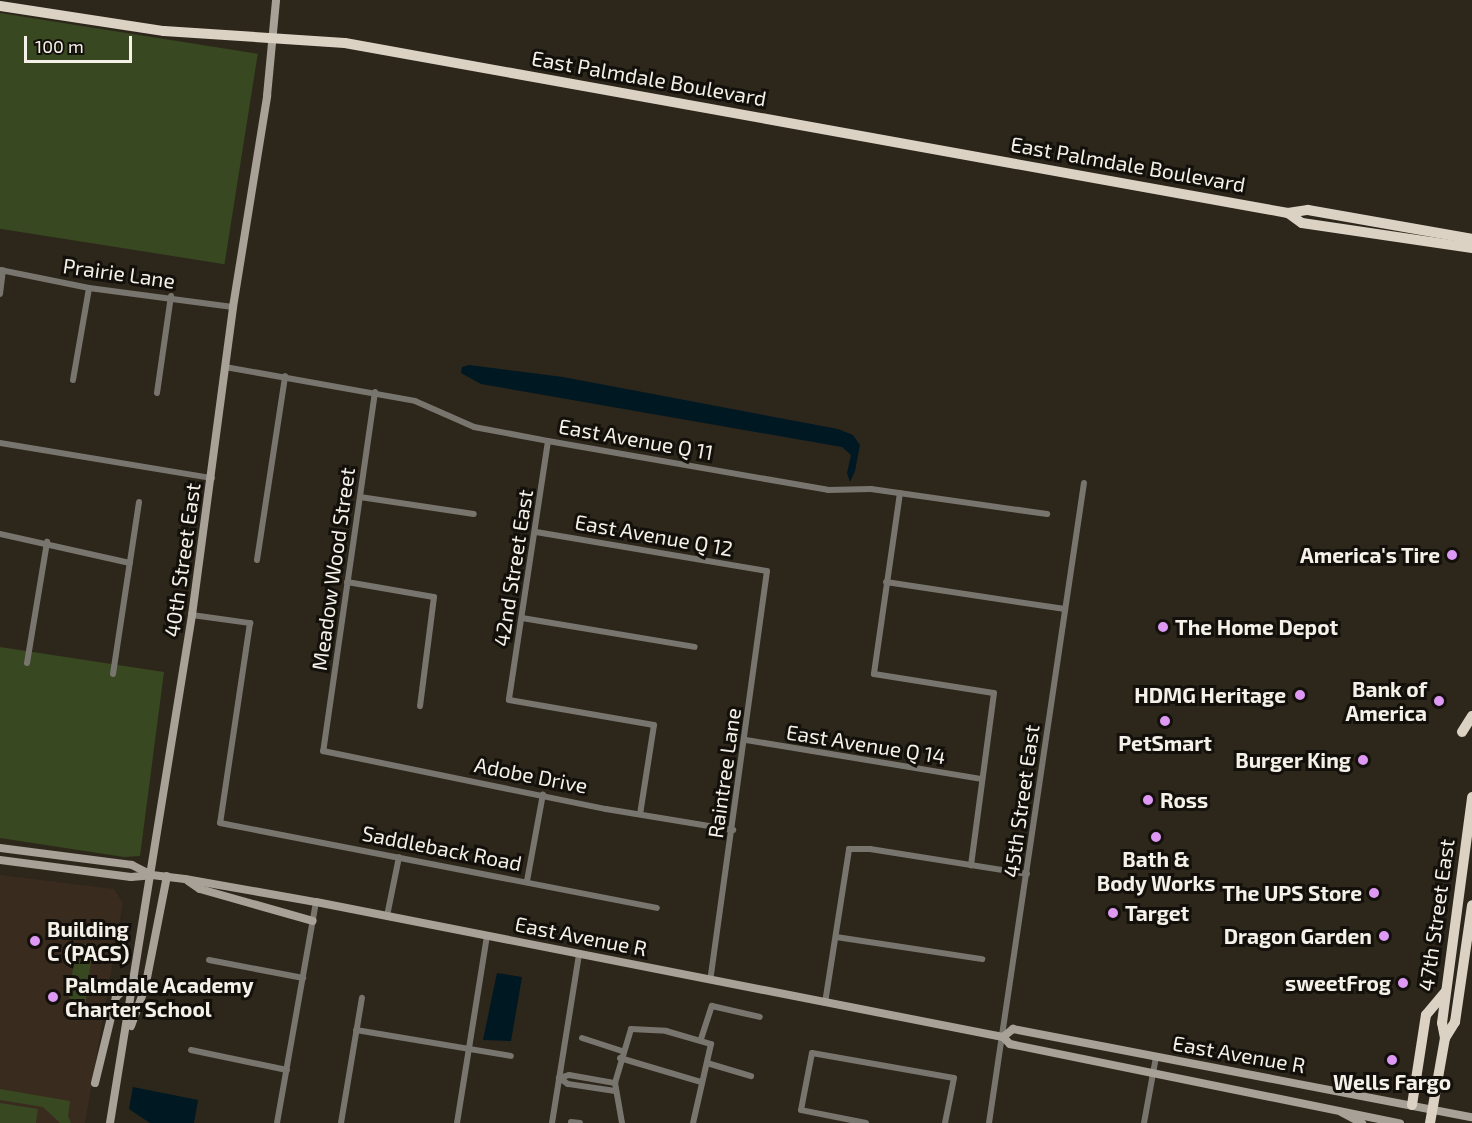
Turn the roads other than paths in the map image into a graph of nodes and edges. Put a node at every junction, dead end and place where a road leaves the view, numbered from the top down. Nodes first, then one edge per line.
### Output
1 (276, 0) edge
2 (0, 6) edge
3 (274, 39) junction
4 (1288, 213) junction
5 (1388, 237) junction
6 (1472, 239) edge
7 (1472, 248) edge
8 (1472, 256) edge
9 (2, 270) edge
10 (89, 288) junction
11 (0, 294) edge
12 (171, 296) junction
13 (233, 307) junction
14 (225, 367) junction
15 (285, 376) junction
16 (73, 380) dead end
17 (375, 392) junction
18 (157, 393) dead end
19 (549, 441) junction
20 (0, 443) edge
21 (212, 478) junction
22 (1084, 483) dead end
23 (900, 493) junction
24 (360, 497) junction
25 (139, 502) dead end
26 (474, 514) dead end
27 (1047, 514) dead end
28 (536, 531) junction
29 (0, 534) edge
30 (47, 542) junction
31 (258, 560) dead end
32 (130, 563) junction
33 (768, 571) joint
34 (347, 582) junction
35 (886, 582) junction
36 (1065, 609) junction
37 (192, 615) junction
38 (522, 618) junction
39 (695, 647) dead end
40 (27, 663) dead end
41 (113, 674) dead end
42 (420, 706) dead end
43 (1472, 716) edge
44 (1462, 732) dead end
45 (746, 740) junction
46 (323, 751) joint
47 (981, 779) junction
48 (543, 794) junction
49 (1472, 797) edge
50 (640, 814) junction
51 (733, 830) junction
52 (1472, 838) edge
53 (0, 848) edge
54 (399, 857) junction
55 (0, 860) edge
56 (971, 865) junction
57 (1027, 874) junction
58 (152, 875) junction
59 (167, 876) junction
60 (185, 879) junction
61 (527, 881) junction
62 (316, 902) junction
63 (1472, 905) edge
64 (657, 908) dead end
65 (387, 916) junction
66 (313, 921) junction
67 (1469, 927) junction
68 (487, 936) junction
69 (836, 937) junction
70 (579, 955) junction
71 (982, 959) dead end
72 (209, 960) dead end
73 (303, 978) junction
74 (135, 980) junction
75 (710, 980) junction
76 (1445, 992) junction
77 (362, 998) dead end
78 (825, 1003) junction
79 (760, 1017) dead end
80 (356, 1030) junction
81 (1003, 1037) junction
82 (582, 1038) dead end
83 (1445, 1038) junction
84 (701, 1039) junction
85 (123, 1046) junction
86 (469, 1049) junction
87 (191, 1050) dead end
88 (621, 1054) junction
89 (511, 1056) dead end
90 (1156, 1057) junction
91 (707, 1063) junction
92 (287, 1070) junction
93 (1153, 1072) junction
94 (751, 1076) dead end
95 (559, 1078) junction
96 (700, 1082) junction
97 (95, 1083) dead end
98 (615, 1083) junction
99 (615, 1091) junction
100 (1412, 1105) junction
101 (1432, 1109) junction
102 (1338, 1110) junction
103 (1472, 1117) edge
104 (571, 1122) edge
105 (110, 1123) edge
106 (277, 1123) edge
107 (341, 1123) edge
108 (457, 1123) edge
109 (552, 1123) edge
110 (580, 1123) edge
111 (622, 1123) edge
112 (693, 1123) edge
113 (866, 1123) edge
114 (945, 1123) edge
115 (989, 1123) edge
116 (1144, 1123) edge
117 (1362, 1123) edge
118 (1400, 1123) edge
119 (1430, 1123) edge

1 - 3 main road, 40th Street East
2 - 3 highway, East Palmdale Boulevard
3 - 4 highway, East Palmdale Boulevard
3 - 13 main road, 40th Street East
4 - 5 highway, East Palmdale Boulevard
4 - 6 highway, East Palmdale Boulevard
5 - 7 highway, East Palmdale Boulevard
5 - 8 highway
9 - 10 street, Prairie Lane
9 - 11 street
10 - 12 street, Prairie Lane
10 - 16 street
12 - 13 street, Prairie Lane
12 - 18 street
13 - 14 main road, 40th Street East
14 - 15 street, East Avenue Q 11
14 - 21 main road, 40th Street East
15 - 17 street, East Avenue Q 11
15 - 31 street
17 - 19 street, East Avenue Q 11
17 - 24 street, Meadow Wood Street
19 - 23 street, East Avenue Q 11
19 - 28 street, 42nd Street East
20 - 21 street
21 - 37 main road, 40th Street East
22 - 36 street, 45th Street East
23 - 27 street, East Avenue Q 11
23 - 35 street
24 - 26 street
24 - 34 street, Meadow Wood Street
25 - 32 street
28 - 33 street, East Avenue Q 12
28 - 38 street, 42nd Street East
29 - 30 street
30 - 32 street
30 - 40 street
32 - 41 street
33 - 45 street, Raintree Lane
34 - 42 street
34 - 46 street, Meadow Wood Street
35 - 36 street
35 - 47 street
36 - 57 street, 45th Street East
37 - 54 street, Saddleback Road
37 - 58 main road, 40th Street East
38 - 39 street
38 - 50 street, 42nd Street East
43 - 44 highway
45 - 47 street, East Avenue Q 14
45 - 51 street, Raintree Lane
46 - 48 street, Adobe Drive
47 - 56 street
48 - 50 street, Adobe Drive
48 - 61 street
49 - 76 highway, 47th Street East
50 - 51 street, Adobe Drive
51 - 75 street, Raintree Lane
52 - 67 highway
53 - 58 main road, East Avenue R
54 - 61 street, Saddleback Road
54 - 65 street
55 - 58 main road, East Avenue R
56 - 57 street
56 - 69 street
57 - 81 street, 45th Street East
58 - 59 main road, East Avenue R
58 - 74 main road, 40th Street East
59 - 60 main road, East Avenue R
59 - 85 main road
60 - 62 main road, East Avenue R
60 - 66 main road
61 - 64 street, Saddleback Road
62 - 65 main road, East Avenue R
62 - 66 street
63 - 67 highway, 47th Street East
65 - 68 main road, East Avenue R
66 - 73 street
67 - 83 highway, 47th Street East
68 - 70 main road, East Avenue R
68 - 86 street
69 - 71 street
69 - 78 street
70 - 75 main road, East Avenue R
70 - 95 street
72 - 73 street
73 - 92 street
74 - 85 main road, 40th Street East
74 - 97 main road
75 - 78 main road, East Avenue R
76 - 83 highway, 47th Street East
76 - 100 highway
77 - 80 street
78 - 81 main road, East Avenue R
79 - 84 street
80 - 86 street
80 - 107 street
81 - 90 main road, East Avenue R
81 - 93 main road, East Avenue R
81 - 115 street, 45th Street East
82 - 88 street
83 - 101 highway, 47th Street East
84 - 88 street
84 - 91 street
85 - 105 main road, 40th Street East
86 - 89 street
86 - 108 street
87 - 92 street
88 - 96 street
88 - 98 street
90 - 93 street
90 - 100 main road, East Avenue R
91 - 94 street
91 - 96 street
92 - 106 street
93 - 102 main road, East Avenue R
93 - 116 street
95 - 98 street
95 - 99 street
95 - 109 street
96 - 112 street
98 - 99 street
99 - 111 street
100 - 101 main road, East Avenue R
101 - 103 main road, East Avenue R
101 - 119 highway, 47th Street East
102 - 117 main road
102 - 118 main road, East Avenue R
104 - 110 street
113 - 114 street

